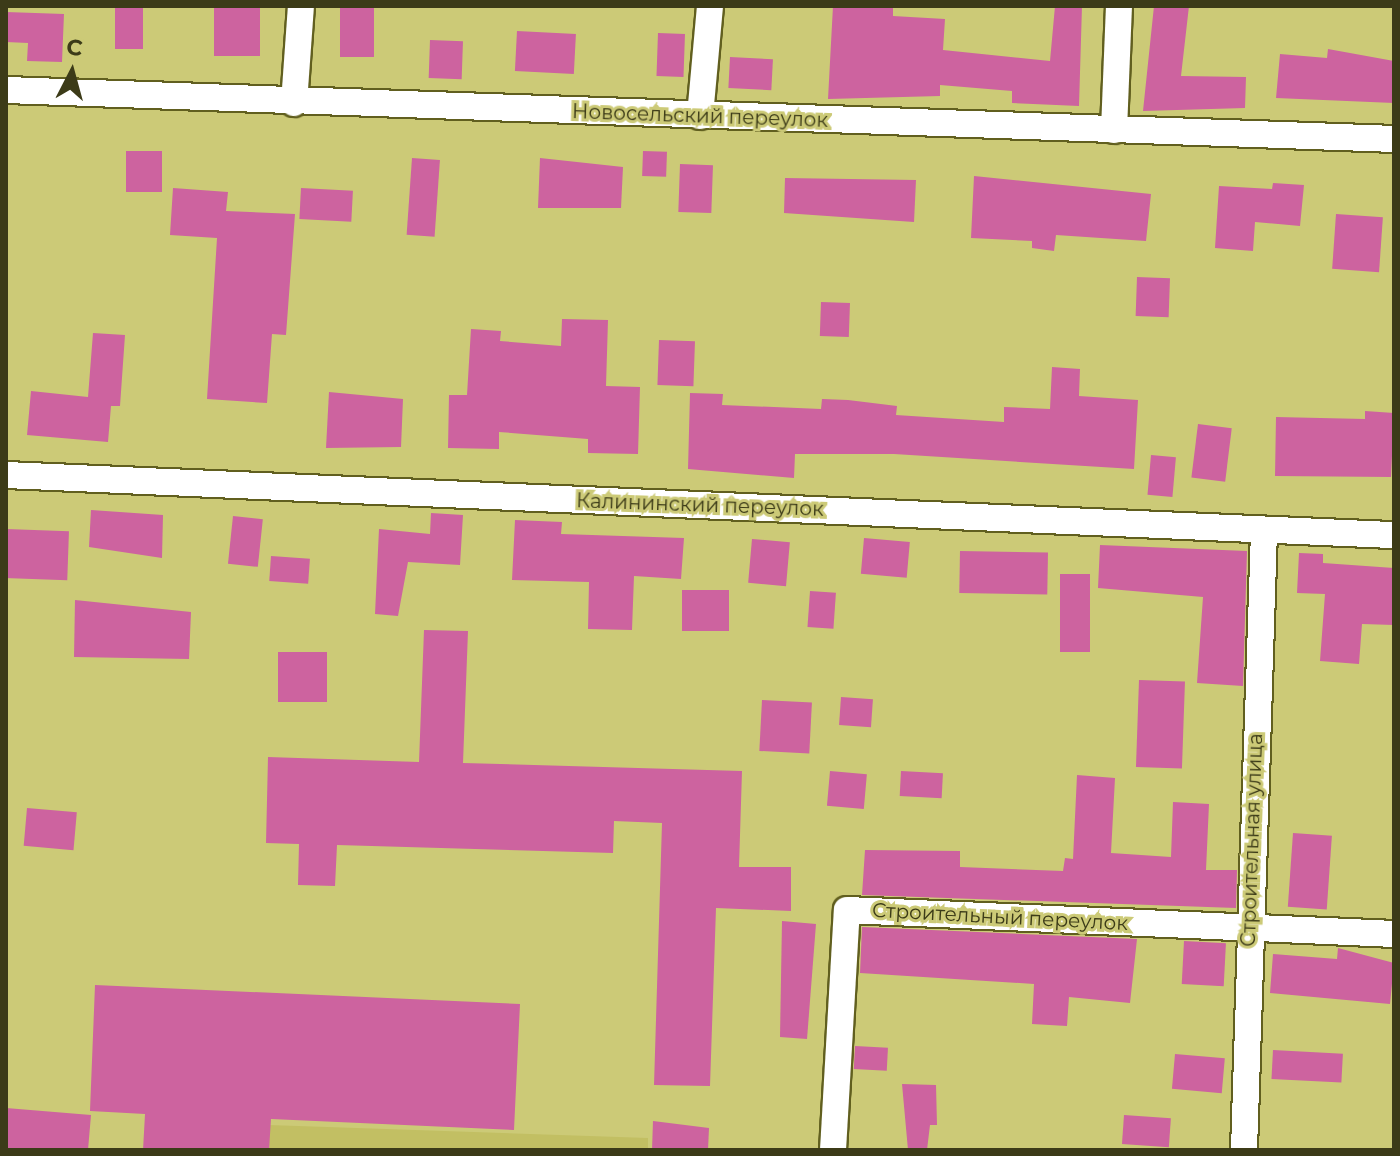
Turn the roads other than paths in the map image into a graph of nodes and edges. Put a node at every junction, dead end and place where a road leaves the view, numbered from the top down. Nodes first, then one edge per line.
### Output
1 (301, 6) edge
2 (710, 6) edge
3 (1119, 6) edge
4 (6, 90) edge
5 (294, 103) junction
6 (700, 116) junction
7 (1114, 130) junction
8 (1394, 139) edge
9 (6, 475) edge
10 (1264, 530) junction
11 (1394, 535) edge
12 (1249, 928) junction
13 (1394, 934) edge
14 (833, 1150) edge
15 (1244, 1150) edge

1 - 5 street
2 - 6 street
3 - 7 street
4 - 5 street, Новосельский переулок
5 - 6 street, Новосельский переулок
6 - 7 street, Новосельский переулок
7 - 8 street, Новосельский переулок
9 - 10 street, Калининский переулок
10 - 11 street, Калининский переулок
10 - 12 street, Строительная улица
12 - 13 street, Строительный переулок
12 - 14 street, Строительный переулок
12 - 15 street, Строительная улица

